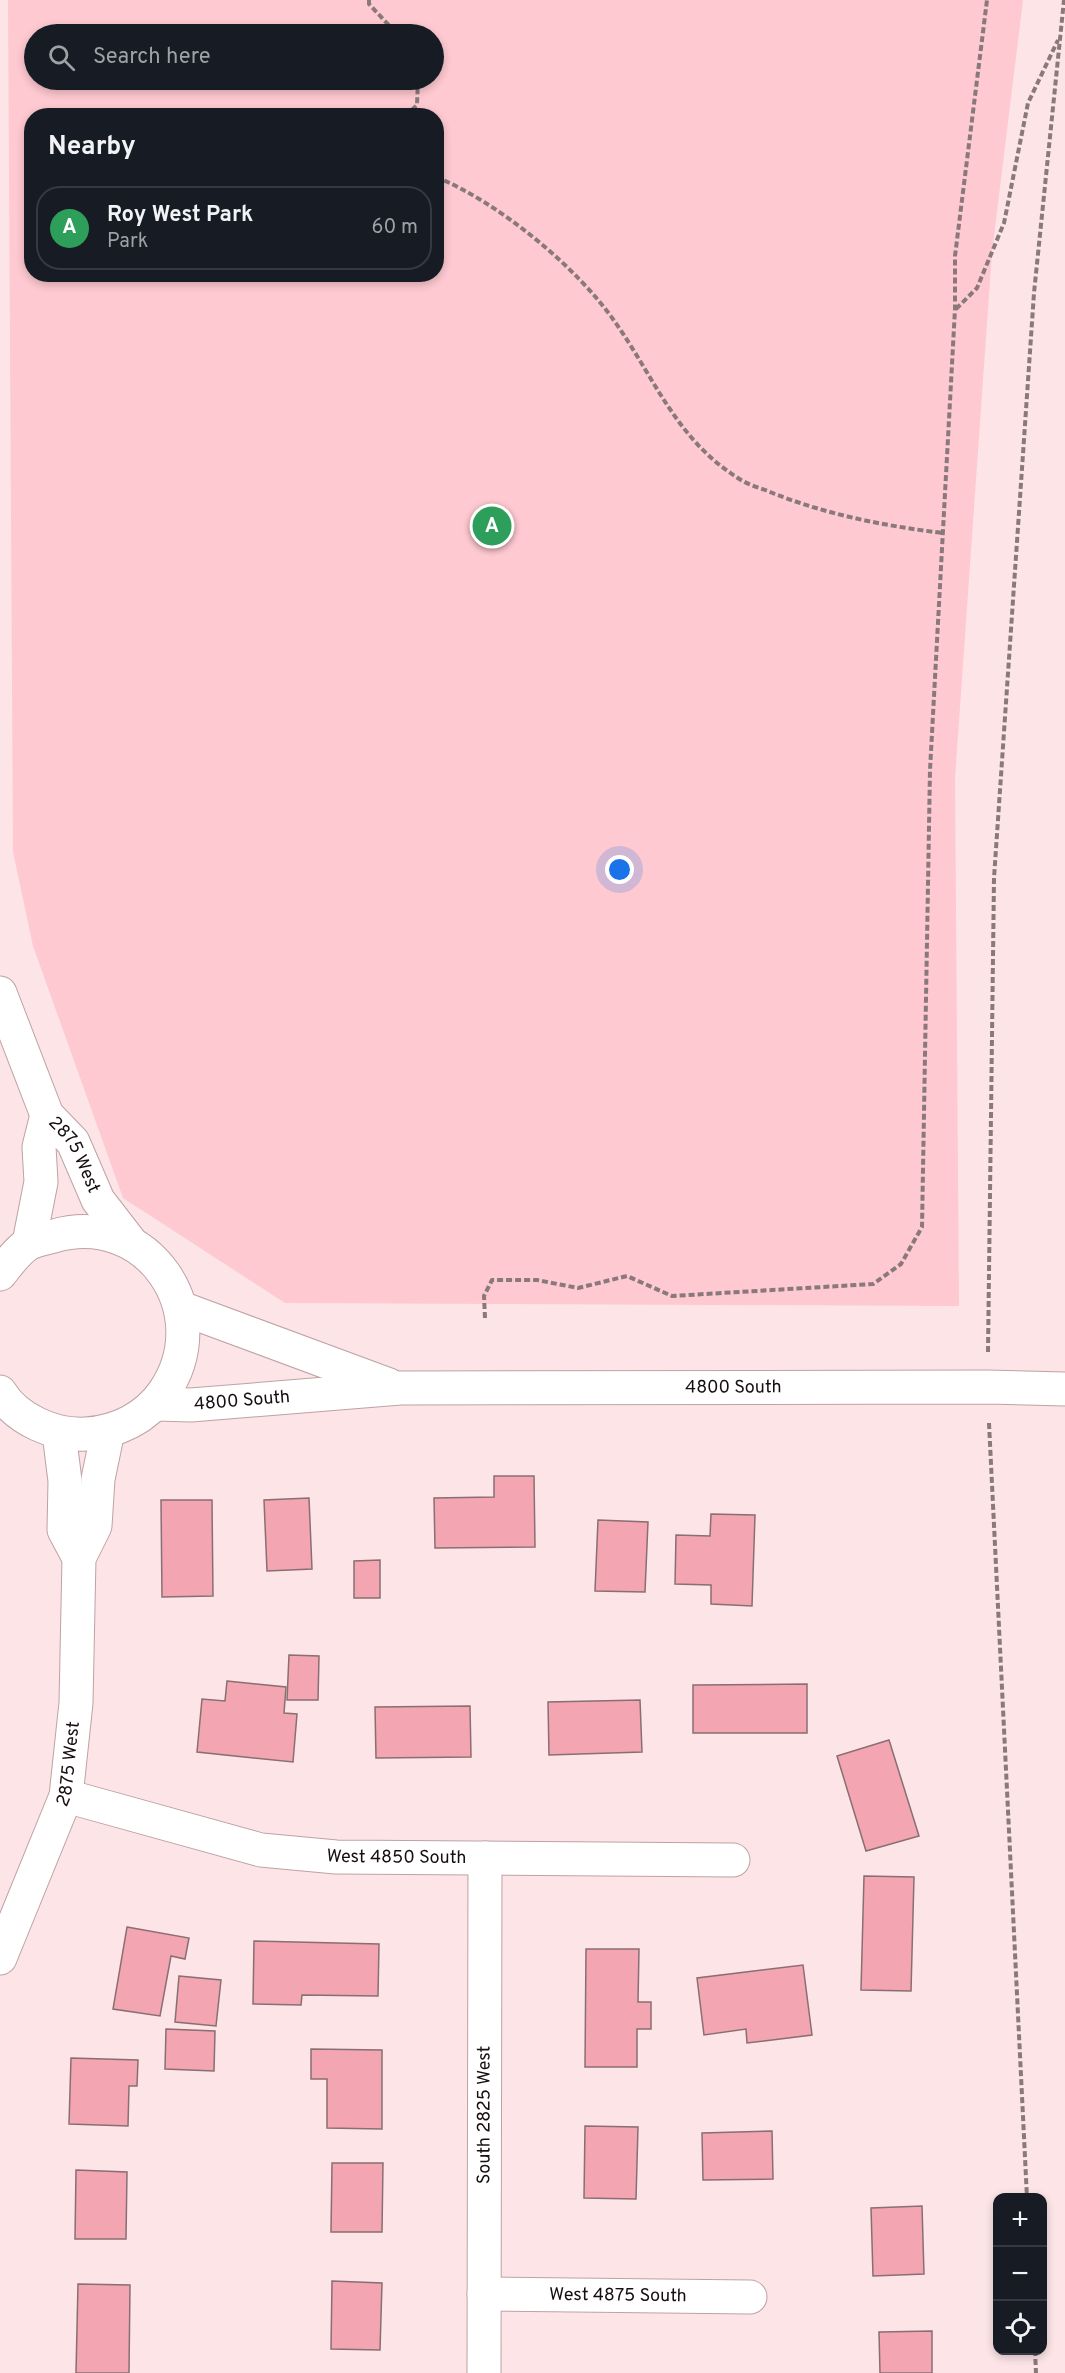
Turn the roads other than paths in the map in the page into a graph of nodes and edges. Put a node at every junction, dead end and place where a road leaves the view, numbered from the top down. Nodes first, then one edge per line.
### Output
1 (0, 993) edge
2 (47, 1115) junction
3 (29, 1243) junction
4 (132, 1245) junction
5 (0, 1274) edge
6 (181, 1308) junction
7 (400, 1389) junction
8 (1065, 1389) edge
9 (1, 1396) edge
10 (156, 1404) junction
11 (108, 1431) junction
12 (59, 1433) junction
13 (79, 1558) junction
14 (66, 1796) junction
15 (485, 1858) junction
16 (733, 1860) dead end
17 (0, 1958) edge
18 (484, 2294) junction
19 (750, 2297) dead end
20 (484, 2373) edge

1 - 2 street
2 - 3 street, 2875 West
2 - 4 street, 2875 West
3 - 4 street
3 - 5 street
4 - 6 street
6 - 7 street, 4800 South
6 - 10 street
7 - 8 street, 4800 South
7 - 10 street, 4800 South
9 - 12 street
10 - 11 street
11 - 12 street
11 - 13 street, 2875 West
12 - 13 street, 2875 West
13 - 14 street, 2875 West
14 - 15 street, West 4850 South
14 - 17 street, 2875 West
15 - 16 street, West 4850 South
15 - 18 street, South 2825 West
18 - 19 street, West 4875 South
18 - 20 street, South 2825 West

